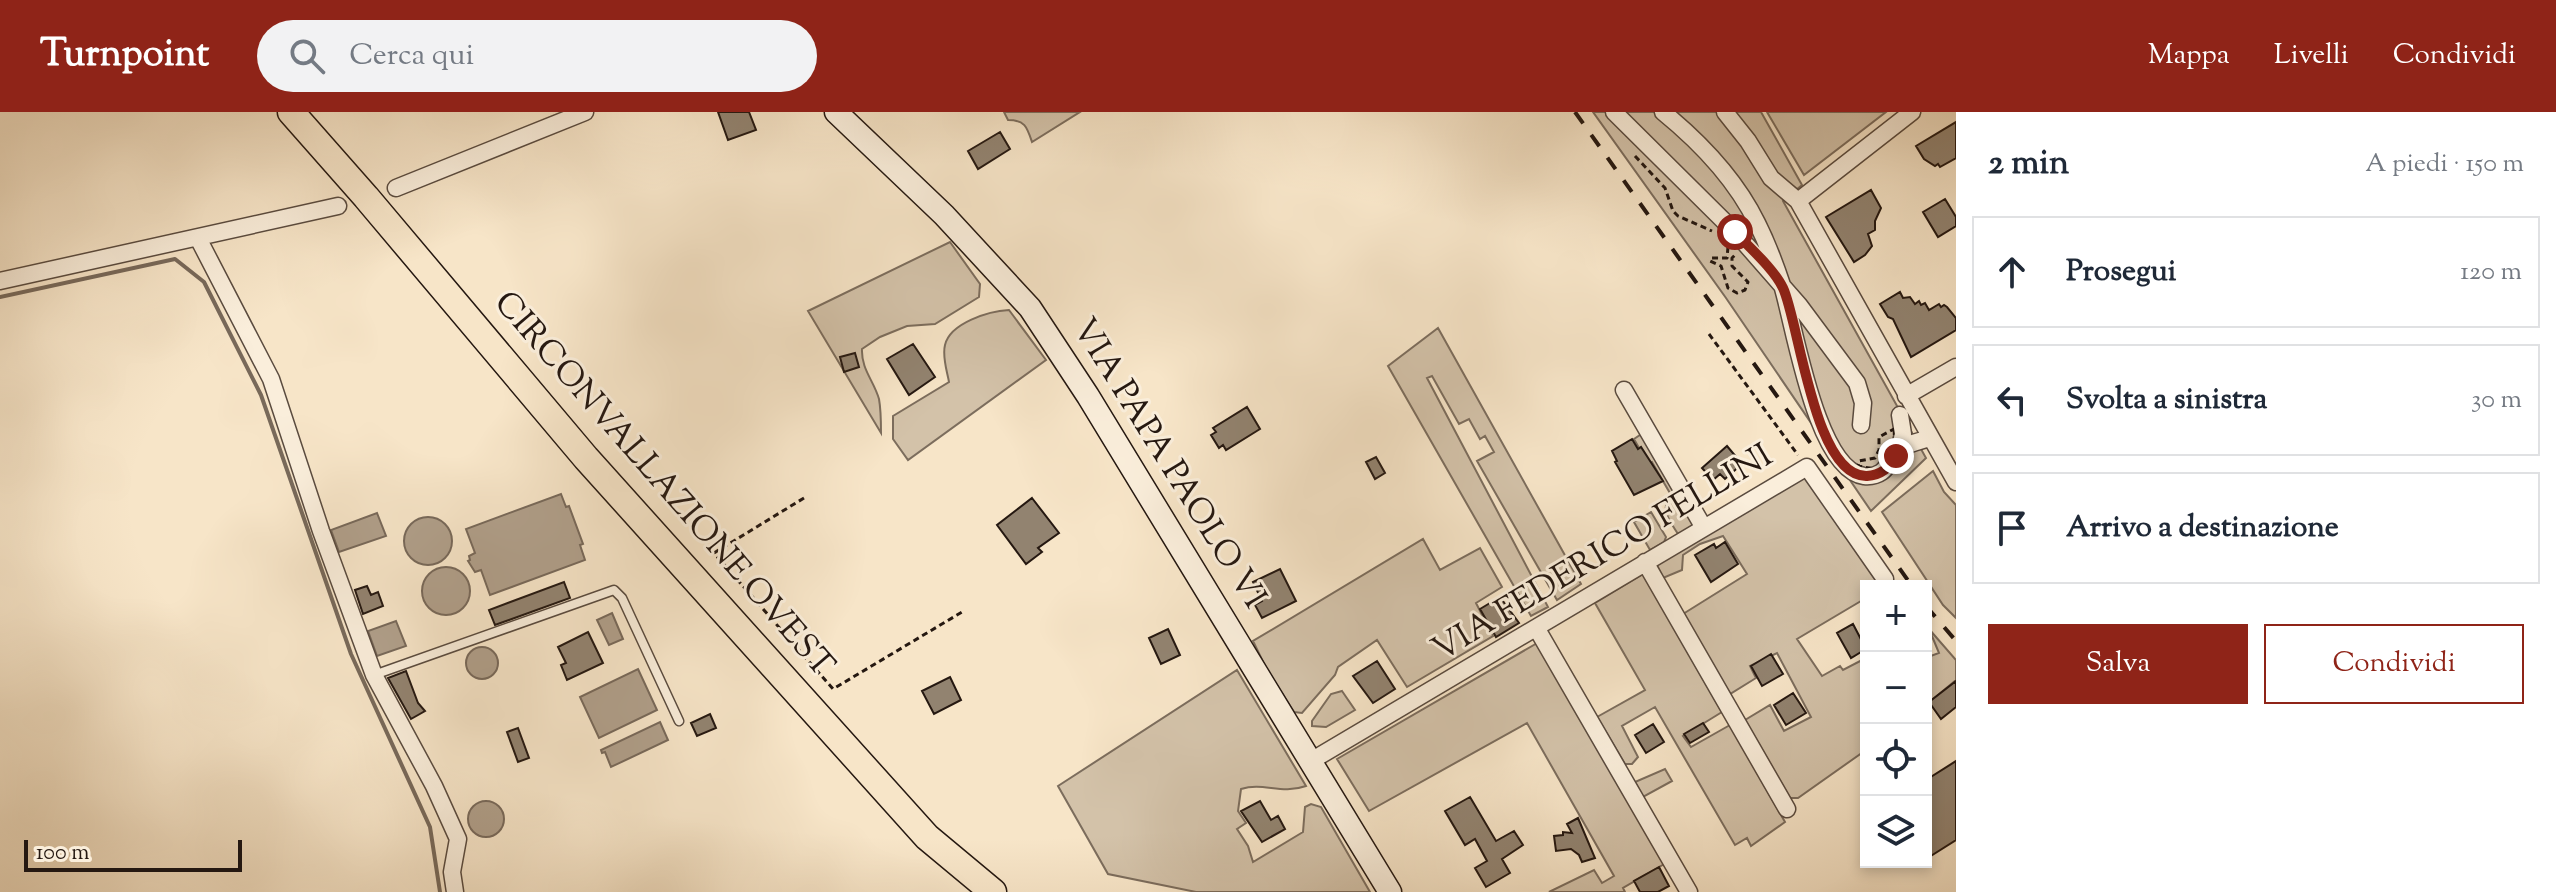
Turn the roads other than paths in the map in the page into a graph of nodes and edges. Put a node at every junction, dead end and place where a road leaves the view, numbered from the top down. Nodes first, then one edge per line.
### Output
1 (291, 112) edge
2 (585, 112) edge
3 (836, 112) edge
4 (1614, 112) edge
5 (1663, 112) edge
6 (1725, 112) edge
7 (1912, 112) edge
8 (396, 188) dead end
9 (1798, 201) junction
10 (338, 206) dead end
11 (198, 238) junction
12 (0, 281) edge
13 (1783, 287) junction
14 (1956, 367) edge
15 (1624, 390) dead end
16 (1906, 396) junction
17 (1900, 415) dead end
18 (1861, 425) dead end
19 (1930, 438) junction
20 (1899, 451) junction
21 (1956, 482) edge
22 (1704, 528) junction
23 (1645, 562) junction
24 (1885, 579) dead end
25 (1537, 629) junction
26 (374, 675) junction
27 (679, 721) dead end
28 (1311, 761) junction
29 (1787, 809) dead end
30 (455, 892) edge
31 (993, 892) edge
32 (1390, 892) edge
33 (1689, 892) edge

1 - 31 main road, CIRCONVALLAZIONE OVEST
2 - 8 street
3 - 28 street, VIA PAPA PAOLO VI
4 - 13 street
5 - 13 street
6 - 9 street
7 - 9 street
9 - 16 street
10 - 11 street
11 - 12 street
11 - 26 street
13 - 18 street
13 - 20 street
14 - 16 street
15 - 22 street
16 - 19 street
17 - 20 street
19 - 20 street
19 - 21 street
22 - 23 street, VIA FEDERICO FELLINI
22 - 24 street, VIA FEDERICO FELLINI
23 - 25 street, VIA FEDERICO FELLINI
23 - 29 street
25 - 28 street, VIA FEDERICO FELLINI
25 - 33 street
26 - 27 lane
26 - 30 street
28 - 32 street, VIA PAPA PAOLO VI

